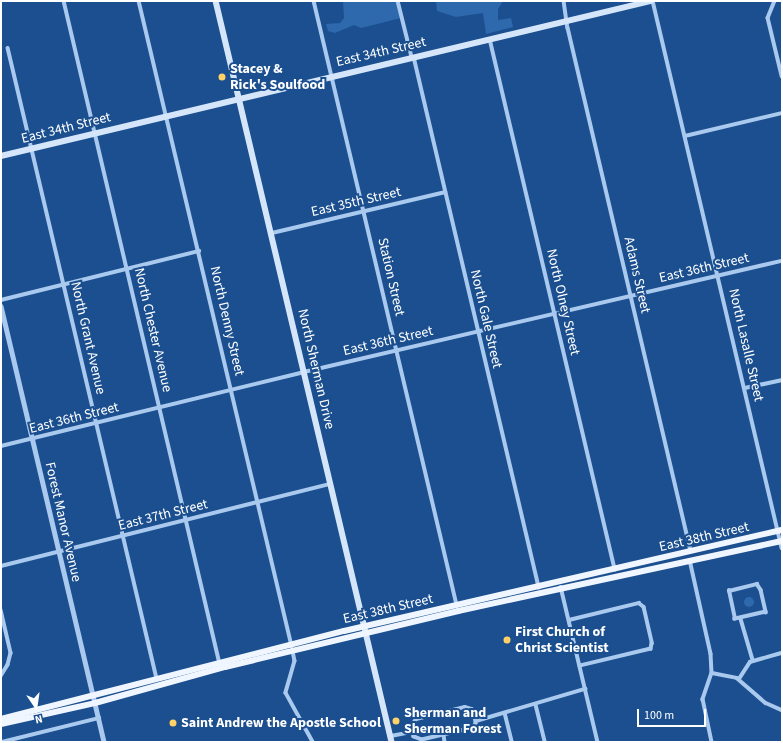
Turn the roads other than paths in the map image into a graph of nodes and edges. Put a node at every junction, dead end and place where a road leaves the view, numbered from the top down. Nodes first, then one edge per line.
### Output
1 (64, 1) edge
2 (139, 1) edge
3 (216, 1) edge
4 (314, 1) edge
5 (398, 1) edge
6 (564, 1) edge
7 (652, 1) edge
8 (775, 1) edge
9 (632, 3) edge
10 (567, 21) junction
11 (490, 39) junction
12 (8, 48) dead end
13 (413, 57) junction
14 (332, 76) junction
15 (782, 76) edge
16 (240, 98) junction
17 (782, 113) edge
18 (167, 116) junction
19 (96, 134) junction
20 (685, 136) junction
21 (32, 149) junction
22 (1, 156) edge
23 (445, 192) junction
24 (364, 211) junction
25 (272, 233) junction
26 (199, 251) junction
27 (782, 261) edge
28 (128, 268) junction
29 (718, 276) junction
30 (64, 284) junction
31 (631, 296) junction
32 (1, 300) edge
33 (1, 306) edge
34 (554, 314) junction
35 (478, 332) junction
36 (397, 350) junction
37 (304, 372) junction
38 (782, 380) edge
39 (745, 388) junction
40 (232, 390) junction
41 (160, 408) junction
42 (97, 424) junction
43 (32, 440) junction
44 (1, 446) edge
45 (331, 484) junction
46 (258, 502) junction
47 (187, 520) junction
48 (780, 531) edge
49 (123, 536) junction
50 (782, 543) edge
51 (59, 552) junction
52 (691, 553) junction
53 (690, 560) junction
54 (1, 566) edge
55 (615, 570) junction
56 (539, 586) junction
57 (561, 587) junction
58 (457, 606) junction
59 (1, 610) edge
60 (741, 619) junction
61 (569, 620) junction
62 (364, 627) junction
63 (366, 634) junction
64 (292, 648) junction
65 (782, 653) edge
66 (753, 660) junction
67 (220, 664) junction
68 (580, 666) junction
69 (712, 673) junction
70 (1, 676) edge
71 (157, 679) junction
72 (739, 679) junction
73 (585, 689) junction
74 (94, 696) junction
75 (95, 703) junction
76 (536, 705) junction
77 (782, 710) edge
78 (505, 713) junction
79 (99, 718) junction
80 (1, 719) edge
81 (476, 720) junction
82 (1, 724) edge
83 (412, 732) junction
84 (444, 735) junction
85 (391, 739) edge
86 (2, 742) edge
87 (104, 742) edge
88 (313, 742) edge
89 (446, 742) edge
90 (512, 742) edge
91 (545, 742) edge
92 (598, 742) edge
93 (712, 742) edge

1 - 19 street, North Chester Avenue
2 - 18 street, North Denny Street
3 - 16 main road, North Sherman Drive
4 - 14 street, Station Street
5 - 13 street, North Gale Street
6 - 10 street, Adams Street
7 - 9 main road, East 34th Street
7 - 20 street, North Lasalle Street
8 - 15 street
9 - 10 main road, East 34th Street
10 - 11 main road, East 34th Street
10 - 31 street, Adams Street
11 - 13 main road, East 34th Street
11 - 34 street, North Olney Street
12 - 21 street, North Grant Avenue
13 - 14 main road, East 34th Street
13 - 23 street, North Gale Street
14 - 16 main road, East 34th Street
14 - 24 street, Station Street
16 - 18 main road, East 34th Street
16 - 25 main road, North Sherman Drive
17 - 20 street
18 - 19 main road, East 34th Street
18 - 26 street, North Denny Street
19 - 21 main road, East 34th Street
19 - 28 street, North Chester Avenue
20 - 29 street, North Lasalle Street
21 - 22 main road, East 34th Street
21 - 30 street, North Grant Avenue
23 - 24 street, East 35th Street
23 - 35 street, North Gale Street
24 - 25 street, East 35th Street
24 - 36 street, Station Street
25 - 37 main road, North Sherman Drive
26 - 28 street
26 - 40 street, North Denny Street
27 - 29 street, East 36th Street
28 - 30 street
28 - 41 street, North Chester Avenue
29 - 31 street, East 36th Street
29 - 39 street, North Lasalle Street
30 - 32 street
30 - 42 street, North Grant Avenue
31 - 34 street, East 36th Street
31 - 52 street, Adams Street
33 - 43 street, Forest Manor Avenue
34 - 35 street, East 36th Street
34 - 55 street, North Olney Street
35 - 36 street, East 36th Street
35 - 56 street, North Gale Street
36 - 37 street, East 36th Street
36 - 58 street, Station Street
37 - 40 street, East 36th Street
37 - 45 main road, North Sherman Drive
38 - 39 street
39 - 48 street, North Lasalle Street
40 - 41 street, East 36th Street
40 - 46 street, North Denny Street
41 - 42 street, East 36th Street
41 - 47 street, North Chester Avenue
42 - 43 street, East 36th Street
42 - 49 street, North Grant Avenue
43 - 44 street, East 36th Street
43 - 51 street, Forest Manor Avenue
45 - 46 street, East 37th Street
45 - 62 main road, North Sherman Drive
46 - 47 street, East 37th Street
46 - 64 street, North Denny Street
47 - 49 street, East 37th Street
47 - 67 street, North Chester Avenue
48 - 50 street, North Lasalle Street
48 - 52 main road, East 38th Street
49 - 51 street, East 37th Street
49 - 71 street, North Grant Avenue
50 - 53 main road, East 38th Street
51 - 54 street, East 37th Street
51 - 74 street, Forest Manor Avenue
52 - 55 main road, East 38th Street
53 - 57 main road, East 38th Street
53 - 69 street
55 - 56 main road, East 38th Street
56 - 58 main road, East 38th Street
57 - 61 street
57 - 63 main road, East 38th Street
58 - 62 main road, East 38th Street
59 - 70 street
60 - 60 street
60 - 66 street
61 - 68 street
61 - 68 street
62 - 63 main road, North Sherman Drive
62 - 64 main road, East 38th Street
63 - 64 main road, East 38th Street
63 - 85 main road, North Sherman Drive
64 - 67 main road, East 38th Street
64 - 75 main road, East 38th Street
64 - 88 street, North Denny Street
65 - 66 street
66 - 72 street
67 - 71 main road, East 38th Street
68 - 73 street
69 - 72 street
69 - 93 street
71 - 74 main road, East 38th Street
72 - 77 street
73 - 76 street
73 - 92 street
74 - 75 street, Forest Manor Avenue
74 - 80 main road, East 38th Street
75 - 79 street, Forest Manor Avenue
75 - 82 main road, East 38th Street
76 - 78 street
76 - 91 street
78 - 81 street
78 - 90 street
79 - 86 street
79 - 87 street, Forest Manor Avenue
81 - 83 street
81 - 84 street
83 - 84 street
83 - 85 street
84 - 89 street

